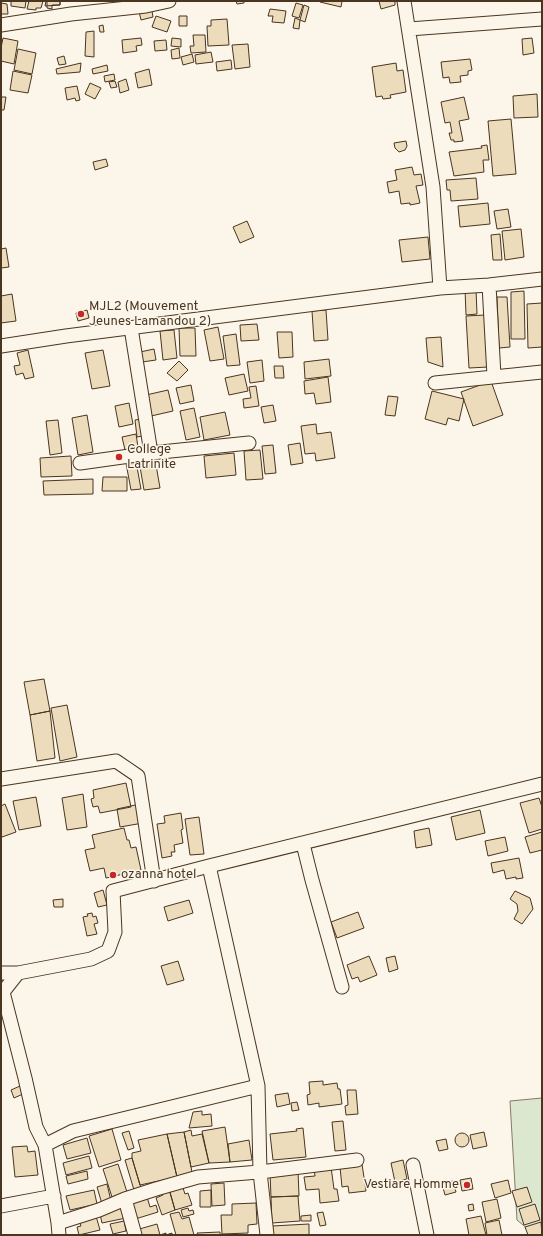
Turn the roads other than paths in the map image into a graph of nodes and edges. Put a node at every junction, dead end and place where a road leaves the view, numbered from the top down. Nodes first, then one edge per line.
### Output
1 (169, 1) edge
2 (404, 1) edge
3 (144, 3) edge
4 (542, 19) edge
5 (1, 25) edge
6 (409, 29) junction
7 (542, 279) edge
8 (489, 285) junction
9 (440, 288) junction
10 (131, 328) junction
11 (1, 346) edge
12 (542, 372) edge
13 (494, 376) junction
14 (435, 383) dead end
15 (249, 443) dead end
16 (151, 453) junction
17 (80, 463) dead end
18 (1, 779) edge
19 (542, 784) edge
20 (303, 844) junction
21 (209, 866) junction
22 (154, 881) junction
23 (18, 973) junction
24 (1, 974) edge
25 (342, 987) dead end
26 (258, 1086) junction
27 (45, 1145) junction
28 (357, 1160) dead end
29 (413, 1165) dead end
30 (260, 1172) junction
31 (54, 1196) junction
32 (125, 1200) junction
33 (1, 1206) edge
34 (59, 1229) edge
35 (135, 1235) edge
36 (267, 1235) edge
37 (427, 1235) edge

1 - 3 street
2 - 6 street
3 - 5 street
4 - 6 street
6 - 9 street
7 - 8 street
8 - 9 street
8 - 13 street
9 - 10 street
10 - 11 street
10 - 16 street
12 - 13 street
13 - 14 street
15 - 16 street
16 - 17 street
18 - 22 street
19 - 20 street
20 - 21 street
20 - 25 street
21 - 22 street
21 - 26 street
22 - 23 street
23 - 24 street
23 - 27 street
26 - 27 street
26 - 30 street
27 - 31 street
28 - 30 street
29 - 37 street
30 - 32 street
30 - 36 street
31 - 33 street
31 - 34 street
32 - 34 street
32 - 35 street

